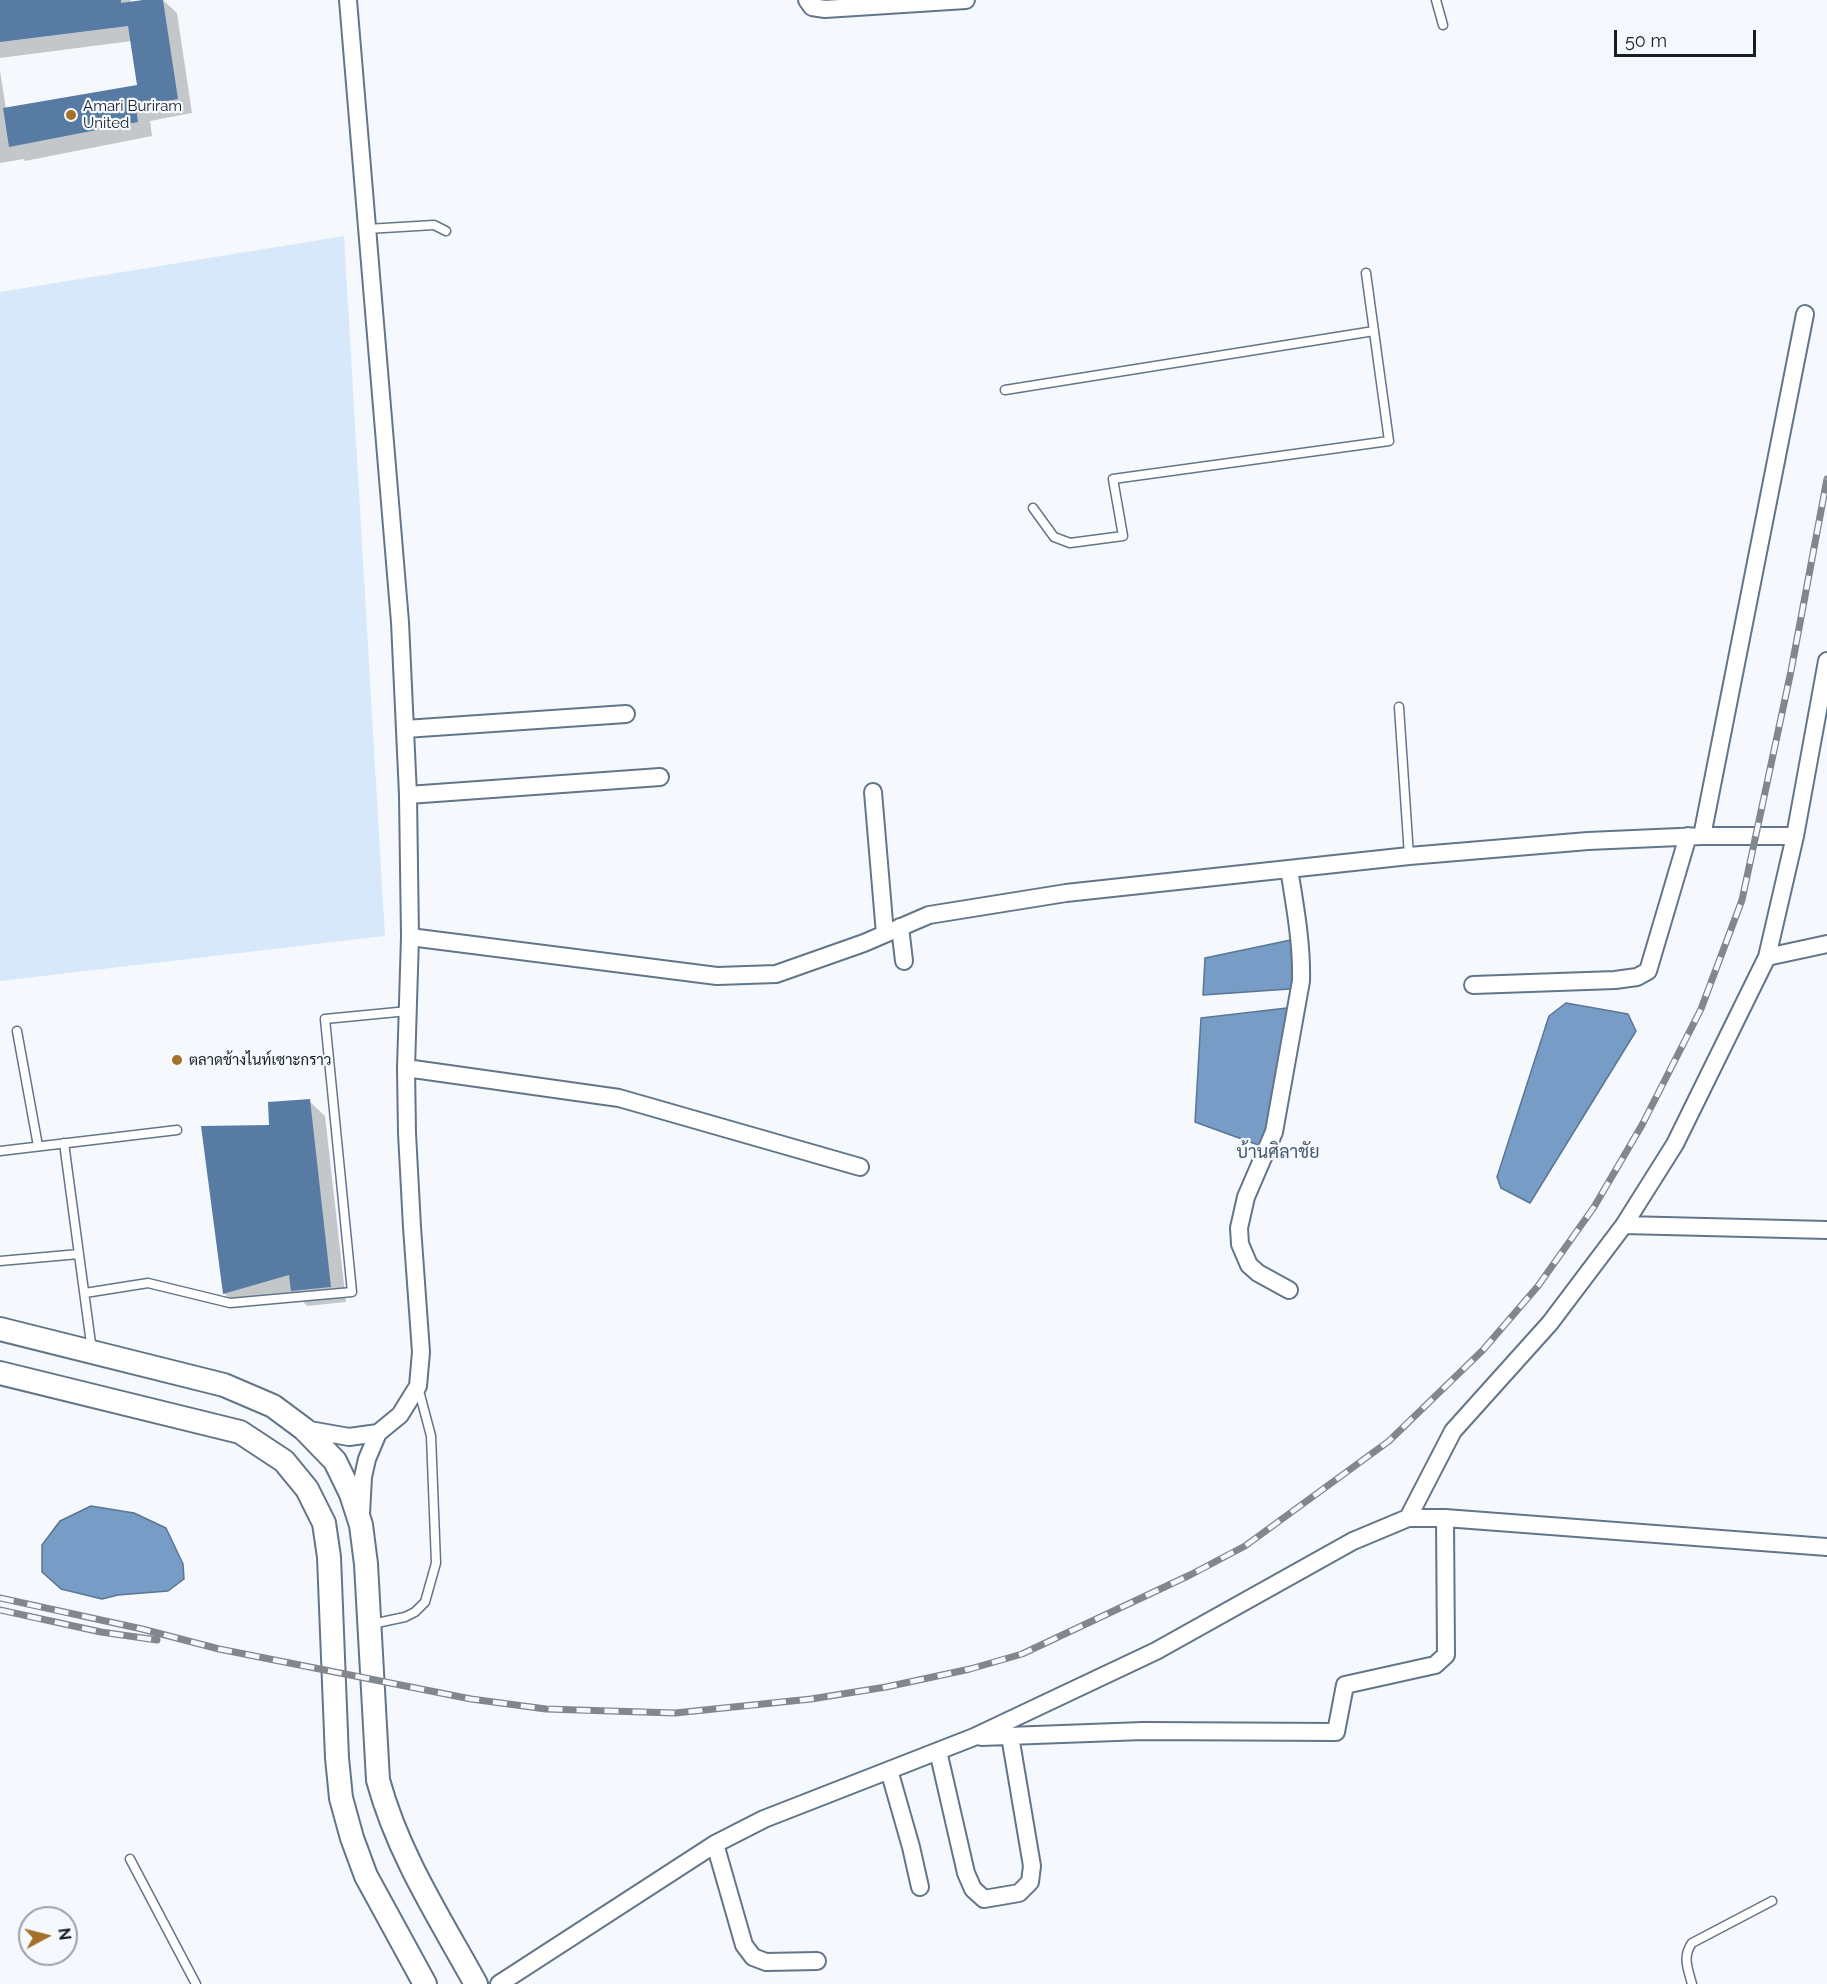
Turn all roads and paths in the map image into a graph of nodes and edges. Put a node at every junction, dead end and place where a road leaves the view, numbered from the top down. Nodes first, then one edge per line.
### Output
1 (348, 0) edge
2 (807, 0) edge
3 (966, 0) edge
4 (1436, 0) edge
5 (1443, 26) dead end
6 (366, 229) junction
7 (446, 231) dead end
8 (1366, 273) dead end
9 (1805, 314) dead end
10 (1374, 331) junction
11 (1005, 390) dead end
12 (1033, 508) dead end
13 (1827, 661) edge
14 (1399, 707) dead end
15 (626, 714) dead end
16 (405, 729) junction
17 (660, 777) dead end
18 (873, 792) dead end
19 (408, 795) junction
20 (1695, 836) junction
21 (1795, 836) junction
22 (1409, 856) junction
23 (1289, 869) junction
24 (892, 931) junction
25 (410, 938) junction
26 (1827, 944) edge
27 (1767, 957) junction
28 (904, 961) dead end
29 (1473, 985) dead end
30 (408, 1011) junction
31 (17, 1031) dead end
32 (406, 1068) junction
33 (177, 1130) dead end
34 (64, 1143) junction
35 (38, 1146) junction
36 (0, 1151) edge
37 (861, 1167) dead end
38 (1624, 1225) junction
39 (1827, 1230) edge
40 (79, 1254) junction
41 (0, 1261) edge
42 (1289, 1290) dead end
43 (84, 1293) junction
44 (0, 1329) edge
45 (92, 1352) junction
46 (0, 1373) edge
47 (418, 1386) junction
48 (303, 1429) junction
49 (378, 1433) junction
50 (1408, 1518) junction
51 (1445, 1518) junction
52 (361, 1525) junction
53 (1827, 1547) edge
54 (370, 1624) junction
55 (1010, 1736) junction
56 (974, 1737) junction
57 (938, 1751) junction
58 (888, 1770) junction
59 (715, 1844) junction
60 (130, 1859) dead end
61 (920, 1887) dead end
62 (1772, 1901) dead end
63 (817, 1961) dead end
64 (196, 1984) edge
65 (425, 1984) edge
66 (476, 1984) edge
67 (499, 1984) edge
68 (1692, 1984) edge

1 - 6 street
2 - 3 street
4 - 5 lane
6 - 7 lane
6 - 16 street
8 - 10 lane
9 - 20 street
10 - 11 lane
10 - 12 lane
13 - 21 street
14 - 22 lane
15 - 16 street
16 - 19 street
17 - 19 street
18 - 24 street
19 - 25 street
20 - 21 street
20 - 22 street
20 - 29 street
21 - 27 street
22 - 23 street
23 - 24 street
23 - 42 street
24 - 25 street
24 - 28 street
25 - 30 street
26 - 27 street
27 - 38 street
30 - 32 street
30 - 43 lane
31 - 35 lane
32 - 37 street
32 - 47 street
33 - 34 lane
34 - 35 lane
34 - 40 lane
35 - 36 lane
38 - 39 street
38 - 50 street
40 - 41 lane
40 - 43 lane
43 - 45 lane
44 - 45 main road
45 - 48 main road
46 - 65 main road
47 - 49 street
47 - 54 lane
48 - 49 street
48 - 52 main road
49 - 52 street
50 - 51 street
50 - 56 street
51 - 53 street
51 - 55 street
52 - 54 main road
54 - 66 main road
55 - 56 street
55 - 57 street
56 - 57 street
57 - 58 street
58 - 59 street
58 - 61 street
59 - 63 street
59 - 67 street
60 - 64 lane
62 - 68 lane

